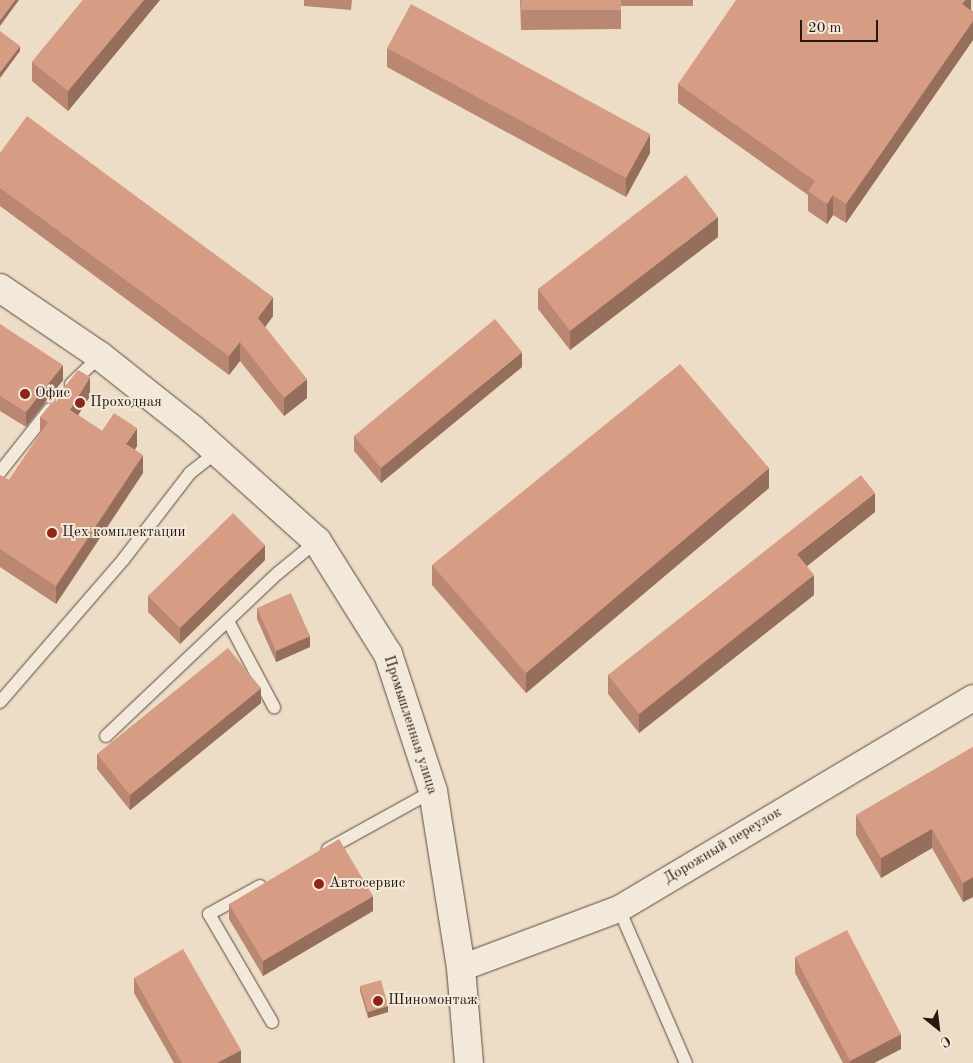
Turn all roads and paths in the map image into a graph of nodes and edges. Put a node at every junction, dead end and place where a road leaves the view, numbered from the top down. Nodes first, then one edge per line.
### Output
1 (0, 288) edge
2 (100, 356) junction
3 (218, 451) junction
4 (0, 472) edge
5 (317, 541) junction
6 (228, 621) junction
7 (973, 698) edge
8 (0, 702) edge
9 (274, 706) dead end
10 (106, 736) dead end
11 (433, 791) junction
12 (313, 857) edge
13 (270, 881) edge
14 (619, 909) junction
15 (461, 968) junction
16 (272, 1022) dead end
17 (468, 1063) edge
18 (686, 1063) edge

1 - 2 main road, Промышленная улица
2 - 3 main road, Промышленная улица
2 - 4 lane
3 - 5 main road, Промышленная улица
3 - 8 lane
5 - 6 lane
5 - 11 main road, Промышленная улица
6 - 9 lane
6 - 10 lane
7 - 14 street, Дорожный переулок
11 - 12 lane
11 - 15 main road, Промышленная улица
13 - 16 lane
14 - 15 street, Дорожный переулок
14 - 18 lane
15 - 17 main road, Промышленная улица

